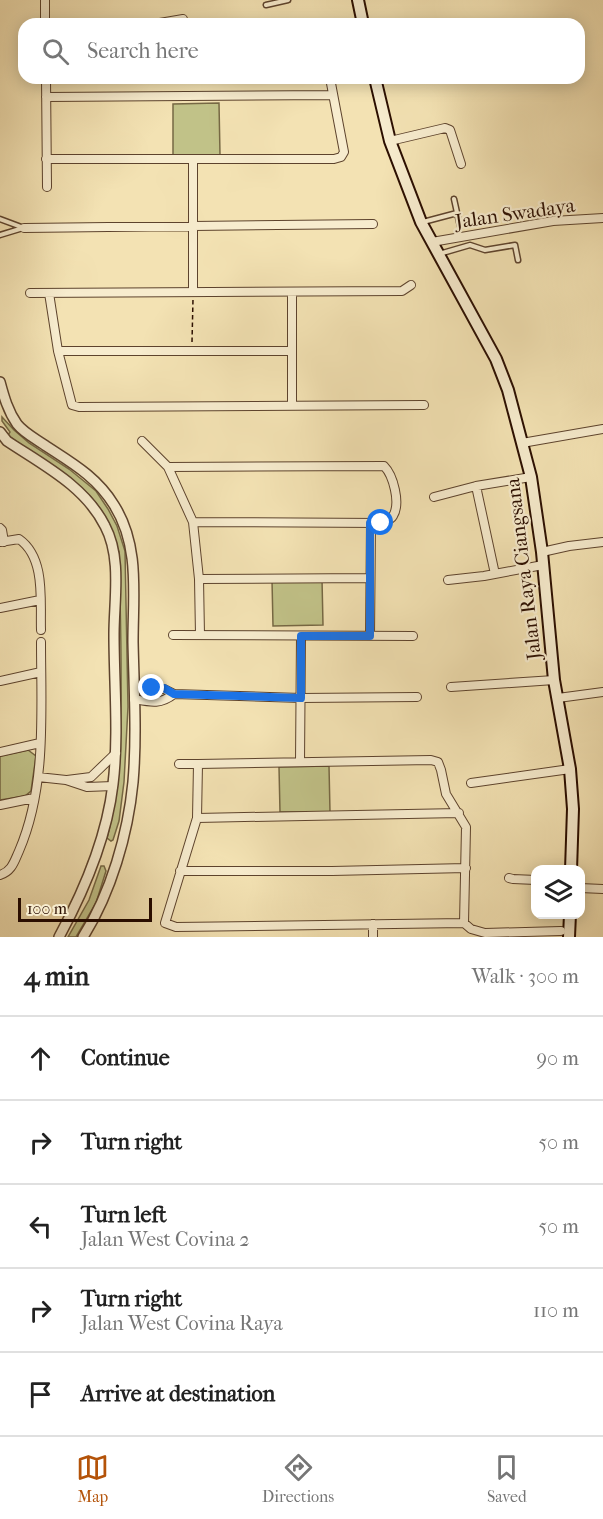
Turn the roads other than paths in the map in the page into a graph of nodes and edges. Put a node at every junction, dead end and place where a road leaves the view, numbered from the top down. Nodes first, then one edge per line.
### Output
1 (45, 0) edge
2 (288, 0) edge
3 (358, 0) edge
4 (266, 5) dead end
5 (45, 18) edge
6 (362, 18) edge
7 (46, 84) edge
8 (331, 84) edge
9 (376, 84) edge
10 (333, 95) junction
11 (46, 97) junction
12 (390, 141) junction
13 (46, 159) junction
14 (193, 160) junction
15 (461, 164) dead end
16 (47, 187) dead end
17 (454, 199) dead end
18 (457, 213) junction
19 (603, 218) edge
20 (0, 219) edge
21 (421, 222) junction
22 (373, 224) dead end
23 (192, 226) junction
24 (460, 226) dead end
25 (24, 228) junction
26 (0, 235) edge
27 (432, 242) junction
28 (438, 254) junction
29 (518, 260) dead end
30 (411, 285) dead end
31 (193, 292) junction
32 (292, 292) junction
33 (30, 293) dead end
34 (48, 293) junction
35 (58, 351) junction
36 (292, 351) junction
37 (0, 382) edge
38 (424, 405) dead end
39 (292, 406) junction
40 (8, 408) junction
41 (0, 416) edge
42 (603, 429) edge
43 (0, 432) edge
44 (142, 441) dead end
45 (522, 443) junction
46 (168, 467) junction
47 (531, 477) junction
48 (476, 486) junction
49 (434, 496) dead end
50 (193, 522) junction
51 (370, 523) junction
52 (0, 528) edge
53 (2, 542) edge
54 (603, 542) edge
55 (542, 552) junction
56 (543, 565) junction
57 (495, 574) junction
58 (370, 578) junction
59 (200, 579) junction
60 (448, 580) dead end
61 (40, 600) junction
62 (0, 608) edge
63 (41, 630) dead end
64 (173, 635) dead end
65 (200, 635) junction
66 (301, 636) junction
67 (370, 636) junction
68 (413, 636) dead end
69 (41, 642) dead end
70 (41, 672) junction
71 (554, 680) junction
72 (0, 681) edge
73 (134, 687) junction
74 (451, 687) dead end
75 (603, 693) edge
76 (174, 694) junction
77 (417, 697) dead end
78 (301, 698) junction
79 (558, 698) junction
80 (134, 699) junction
81 (40, 743) junction
82 (0, 752) edge
83 (116, 753) junction
84 (300, 762) junction
85 (179, 764) dead end
86 (198, 764) junction
87 (570, 769) junction
88 (38, 777) junction
89 (66, 780) junction
90 (471, 783) dead end
91 (113, 786) junction
92 (34, 798) junction
93 (0, 805) edge
94 (459, 813) junction
95 (198, 818) junction
96 (96, 857) junction
97 (115, 863) junction
98 (571, 865) edge
99 (466, 868) junction
100 (180, 871) junction
101 (0, 875) edge
102 (509, 878) dead end
103 (531, 880) edge
104 (585, 888) edge
105 (603, 889) edge
106 (569, 919) edge
107 (464, 922) junction
108 (373, 924) junction
109 (206, 931) edge
110 (565, 934) edge
111 (59, 937) edge
112 (83, 937) edge
113 (374, 937) edge

1 - 5 street
2 - 4 lane
3 - 6 main road
7 - 11 street
8 - 10 street
9 - 12 main road, Jalan Raya Ciangsana
10 - 11 street
10 - 14 street
11 - 13 street
12 - 15 street
12 - 21 main road, Jalan Raya Ciangsana
13 - 14 street
13 - 16 street
14 - 23 street
17 - 18 lane
18 - 21 lane
18 - 24 lane
19 - 27 street, Jalan Swadaya
20 - 25 lane
21 - 27 main road, Jalan Raya Ciangsana
22 - 23 street
23 - 25 street
23 - 31 street
25 - 26 lane
27 - 28 main road, Jalan Raya Ciangsana
28 - 29 lane
28 - 45 main road, Jalan Raya Ciangsana
30 - 32 street
31 - 32 street
31 - 34 street
32 - 36 street
33 - 34 street
34 - 35 street
35 - 36 street
35 - 39 street
36 - 39 street
37 - 40 street
38 - 39 street
40 - 41 street
40 - 73 street
42 - 45 street
43 - 83 street
44 - 46 street
45 - 47 main road, Jalan Raya Ciangsana
46 - 50 street
46 - 51 street
47 - 48 street
47 - 55 main road, Jalan Raya Ciangsana
48 - 49 street
48 - 57 street
50 - 51 street
50 - 59 street
51 - 58 street
52 - 53 street
53 - 61 street
54 - 55 street
55 - 56 main road, Jalan Raya Ciangsana
56 - 57 street
56 - 71 main road, Jalan Raya Ciangsana
57 - 60 street
58 - 59 street
58 - 67 street
59 - 65 street
61 - 62 street
61 - 63 street
64 - 65 street
65 - 66 street
66 - 67 street
66 - 78 street
67 - 68 street
69 - 70 street
70 - 72 street
70 - 81 street
71 - 74 street
71 - 79 main road, Jalan Raya Ciangsana
73 - 76 street
73 - 80 street
75 - 79 street
76 - 78 street
76 - 80 street
77 - 78 street
78 - 84 street
79 - 87 main road, Jalan Raya Ciangsana
80 - 97 street
81 - 82 street
81 - 88 street
83 - 89 street
83 - 91 street
84 - 86 street
84 - 94 street
85 - 86 street
86 - 95 street
87 - 90 street
87 - 98 main road, Jalan Raya Ciangsana
88 - 89 street
88 - 92 street
89 - 91 street
91 - 96 street
92 - 93 street
92 - 101 street
94 - 95 street
94 - 99 street
95 - 100 street
96 - 97 street
96 - 111 street
97 - 112 street
99 - 100 street
99 - 107 street
100 - 109 street
102 - 103 street
104 - 105 street
106 - 110 main road
107 - 108 street
107 - 110 street
108 - 109 street
108 - 113 street

